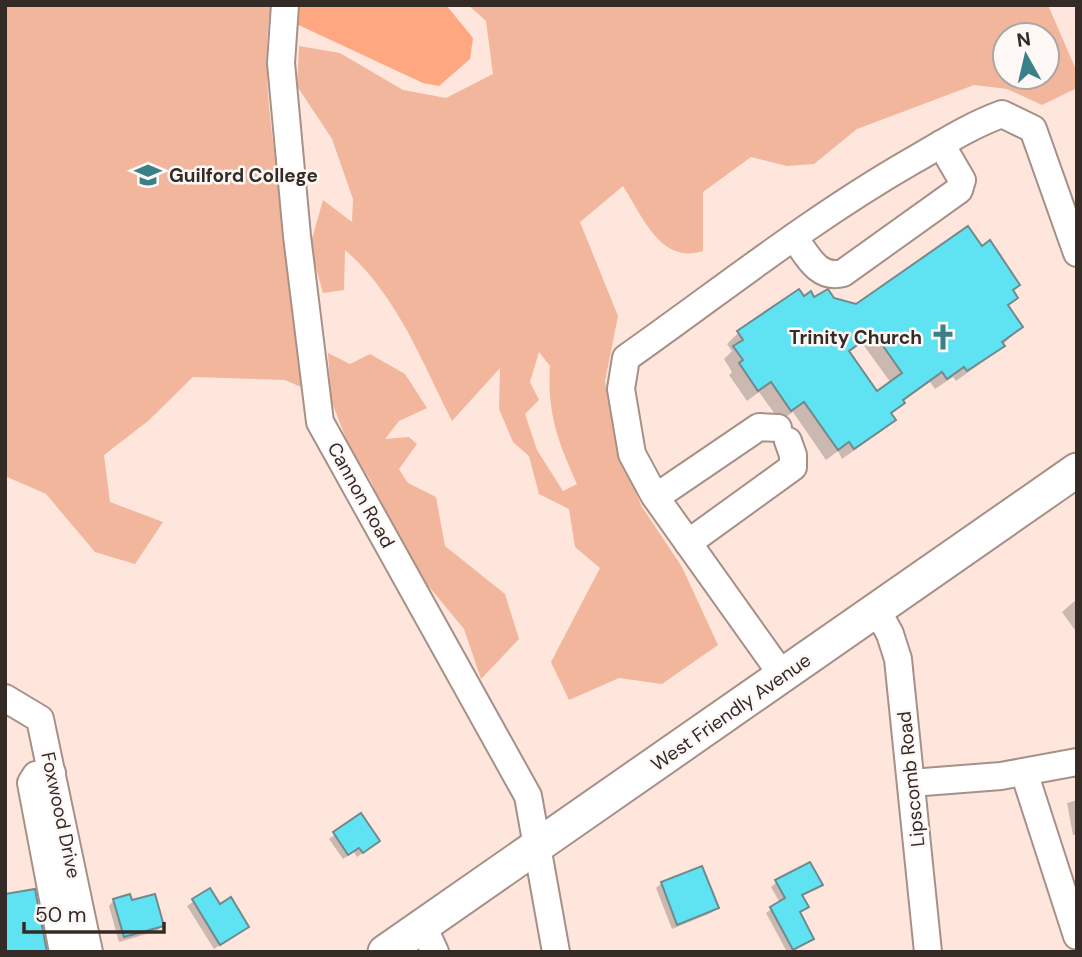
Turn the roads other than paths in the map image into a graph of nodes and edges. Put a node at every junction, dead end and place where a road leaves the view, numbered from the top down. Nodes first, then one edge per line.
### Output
1 (285, 5) edge
2 (941, 144) junction
3 (794, 237) junction
4 (1077, 253) edge
5 (1077, 470) edge
6 (656, 497) junction
7 (688, 543) junction
8 (877, 610) junction
9 (783, 676) junction
10 (5, 698) edge
11 (1077, 762) edge
12 (1024, 772) junction
13 (52, 773) junction
14 (911, 783) junction
15 (536, 847) junction
16 (1077, 936) edge
17 (429, 939) edge
18 (63, 952) edge
19 (89, 952) edge
20 (385, 952) edge
21 (556, 952) edge
22 (928, 952) edge

1 - 15 street, Cannon Road
2 - 3 street
2 - 3 street
2 - 4 street
3 - 6 street
5 - 8 main road, West Friendly Avenue
6 - 7 street
6 - 7 street
7 - 9 street
8 - 9 main road, West Friendly Avenue
8 - 14 street, Lipscomb Road
9 - 15 main road, West Friendly Avenue
10 - 13 street, Foxwood Drive
11 - 12 street
12 - 14 street
12 - 16 street
13 - 18 street
13 - 19 street, Foxwood Drive
14 - 22 street, Lipscomb Road
15 - 17 main road, West Friendly Avenue
15 - 21 street, Cannon Road
17 - 20 main road, West Friendly Avenue

